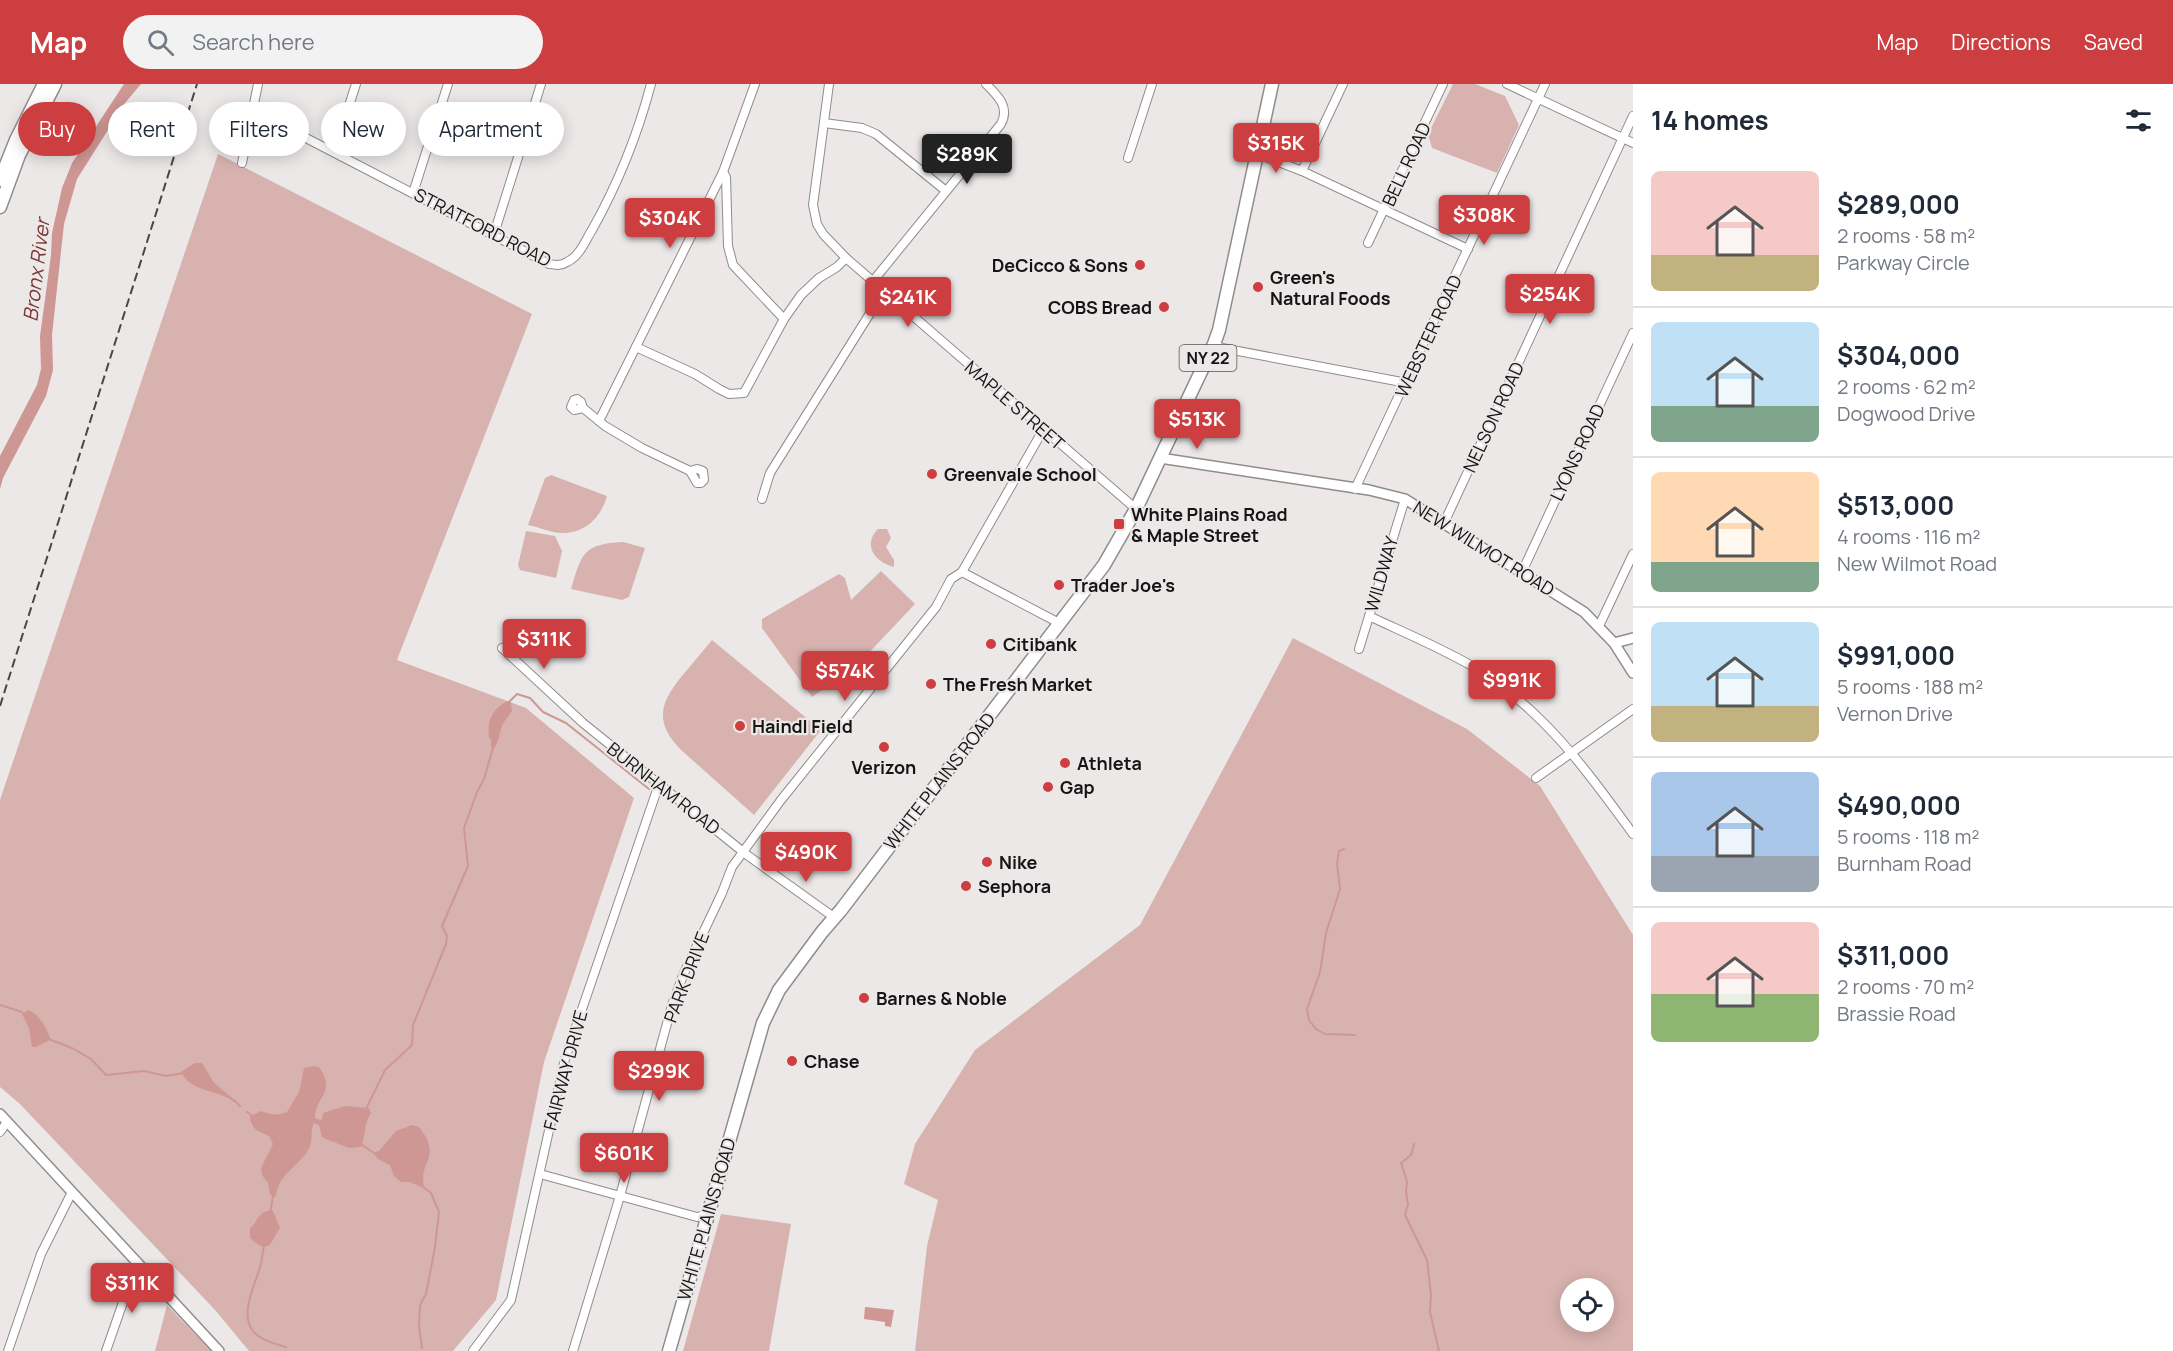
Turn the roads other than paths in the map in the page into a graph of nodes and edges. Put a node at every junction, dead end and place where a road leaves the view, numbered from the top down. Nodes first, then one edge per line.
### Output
1 (44, 84) edge
2 (55, 84) edge
3 (258, 84) edge
4 (356, 84) edge
5 (448, 84) edge
6 (541, 84) edge
7 (651, 84) edge
8 (755, 84) edge
9 (830, 84) edge
10 (986, 84) edge
11 (1152, 84) edge
12 (1272, 84) edge
13 (1343, 84) edge
14 (1443, 84) edge
15 (1507, 84) edge
16 (1545, 84) edge
17 (1538, 99) junction
18 (255, 102) edge
19 (350, 102) edge
20 (1633, 116) edge
21 (824, 123) junction
22 (1623, 138) junction
23 (1633, 143) edge
24 (1258, 154) junction
25 (244, 156) edge
26 (342, 156) edge
27 (1128, 158) dead end
28 (242, 163) dead end
29 (1302, 171) junction
30 (723, 172) junction
31 (0, 180) edge
32 (946, 191) junction
33 (413, 193) junction
34 (0, 207) edge
35 (1385, 210) junction
36 (494, 234) junction
37 (1368, 243) dead end
38 (1468, 249) junction
39 (846, 258) junction
40 (873, 282) junction
41 (884, 291) junction
42 (784, 319) junction
43 (1633, 333) edge
44 (1214, 344) junction
45 (636, 347) junction
46 (1407, 383) junction
47 (583, 408) dead end
48 (599, 421) junction
49 (1043, 430) junction
50 (1160, 458) junction
51 (690, 471) dead end
52 (1355, 489) junction
53 (762, 499) dead end
54 (1405, 499) junction
55 (1136, 509) junction
56 (1444, 523) junction
57 (1633, 554) edge
58 (962, 572) junction
59 (1522, 572) junction
60 (1369, 616) junction
61 (1061, 624) junction
62 (1599, 626) junction
63 (1633, 638) edge
64 (1614, 643) junction
65 (502, 648) dead end
66 (1359, 649) dead end
67 (1633, 673) edge
68 (1633, 709) edge
69 (1572, 752) junction
70 (1536, 778) dead end
71 (659, 784) junction
72 (1633, 834) edge
73 (743, 850) junction
74 (835, 918) junction
75 (0, 1114) edge
76 (7, 1122) junction
77 (0, 1132) edge
78 (540, 1173) junction
79 (72, 1192) junction
80 (620, 1196) junction
81 (708, 1214) junction
82 (142, 1268) junction
83 (8, 1351) edge
84 (106, 1351) edge
85 (219, 1351) edge
86 (473, 1351) edge
87 (573, 1351) edge
88 (669, 1351) edge

1 - 31 main road
2 - 34 main road
3 - 18 street
4 - 19 street
5 - 33 street
6 - 36 street
7 - 36 street, STRATFORD ROAD
8 - 30 street
9 - 21 street, MAPLE STREET
10 - 32 street
11 - 27 street
12 - 24 main road, WHITE PLAINS ROAD / NY 22
13 - 29 street
14 - 35 street, BELL ROAD
15 - 17 street
16 - 17 street, WEBSTER ROAD
17 - 22 street
17 - 38 street, WEBSTER ROAD
20 - 22 street, NELSON ROAD
21 - 32 street
21 - 39 street, MAPLE STREET
22 - 23 street
22 - 56 street, NELSON ROAD
24 - 29 street
24 - 44 main road, WHITE PLAINS ROAD / NY 22
25 - 28 street
26 - 33 street, STRATFORD ROAD
29 - 35 street
30 - 42 street
30 - 45 street
32 - 40 street
33 - 36 street, STRATFORD ROAD
35 - 37 street, BELL ROAD
35 - 38 street
38 - 46 street, WEBSTER ROAD
39 - 40 street, MAPLE STREET
39 - 42 street
40 - 41 street, MAPLE STREET
41 - 49 street, MAPLE STREET
41 - 53 street
42 - 45 street
43 - 59 street, LYONS ROAD
44 - 46 street
44 - 50 main road, WHITE PLAINS ROAD / NY 22
45 - 48 street
46 - 52 street, WEBSTER ROAD
47 - 48 street
48 - 51 street
49 - 55 street, MAPLE STREET
49 - 58 street, PARK DRIVE
50 - 52 street, NEW WILMOT ROAD
50 - 55 main road, WHITE PLAINS ROAD / NY 22
52 - 54 street, NEW WILMOT ROAD
54 - 56 street, NEW WILMOT ROAD
54 - 60 street, WILDWAY
55 - 61 main road, WHITE PLAINS ROAD / NY 22
56 - 59 street, NEW WILMOT ROAD
57 - 62 street
58 - 61 street
58 - 73 street, PARK DRIVE
59 - 62 street, NEW WILMOT ROAD
60 - 66 street, WILDWAY
60 - 69 street
61 - 74 main road, WHITE PLAINS ROAD / NY 22
62 - 64 street, NEW WILMOT ROAD
63 - 64 street
64 - 67 street, NEW WILMOT ROAD
65 - 71 street, BURNHAM ROAD
68 - 69 street
69 - 70 street
69 - 72 street
71 - 73 street, BURNHAM ROAD
71 - 78 street, FAIRWAY DRIVE
73 - 74 street, BURNHAM ROAD
73 - 80 street, PARK DRIVE
74 - 81 main road, WHITE PLAINS ROAD / NY 22
75 - 76 street
76 - 77 street
76 - 79 street
78 - 80 street
78 - 86 street, FAIRWAY DRIVE
79 - 82 street
79 - 83 street
80 - 81 street
80 - 87 street, PARK DRIVE
81 - 88 main road, WHITE PLAINS ROAD / NY 22
82 - 84 street
82 - 85 street

